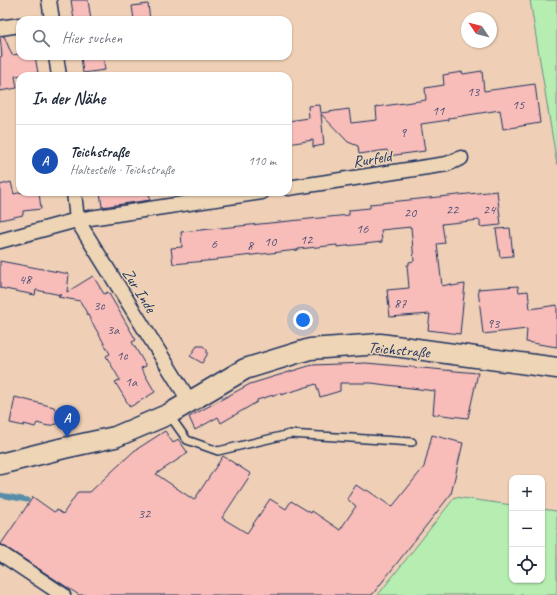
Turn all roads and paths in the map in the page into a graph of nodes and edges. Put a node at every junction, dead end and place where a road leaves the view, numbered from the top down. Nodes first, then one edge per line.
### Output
1 (49, 0) edge
2 (51, 16) edge
3 (16, 26) edge
4 (0, 28) edge
5 (57, 60) edge
6 (58, 72) edge
7 (461, 158) dead end
8 (292, 187) edge
9 (74, 196) edge
10 (236, 196) edge
11 (77, 220) junction
12 (0, 241) edge
13 (557, 368) edge
14 (190, 402) junction
15 (169, 414) junction
16 (412, 442) dead end
17 (0, 464) edge
18 (0, 553) edge
19 (63, 595) edge

1 - 2 street
3 - 4 street
5 - 6 street
7 - 8 street, Rurfeld
9 - 11 street, Zur Inde
10 - 11 street
11 - 12 street
11 - 14 street, Zur Inde
13 - 14 main road, Teichstraße
14 - 15 main road, Teichstraße
15 - 16 lane
15 - 17 main road, Teichstraße
18 - 19 street

